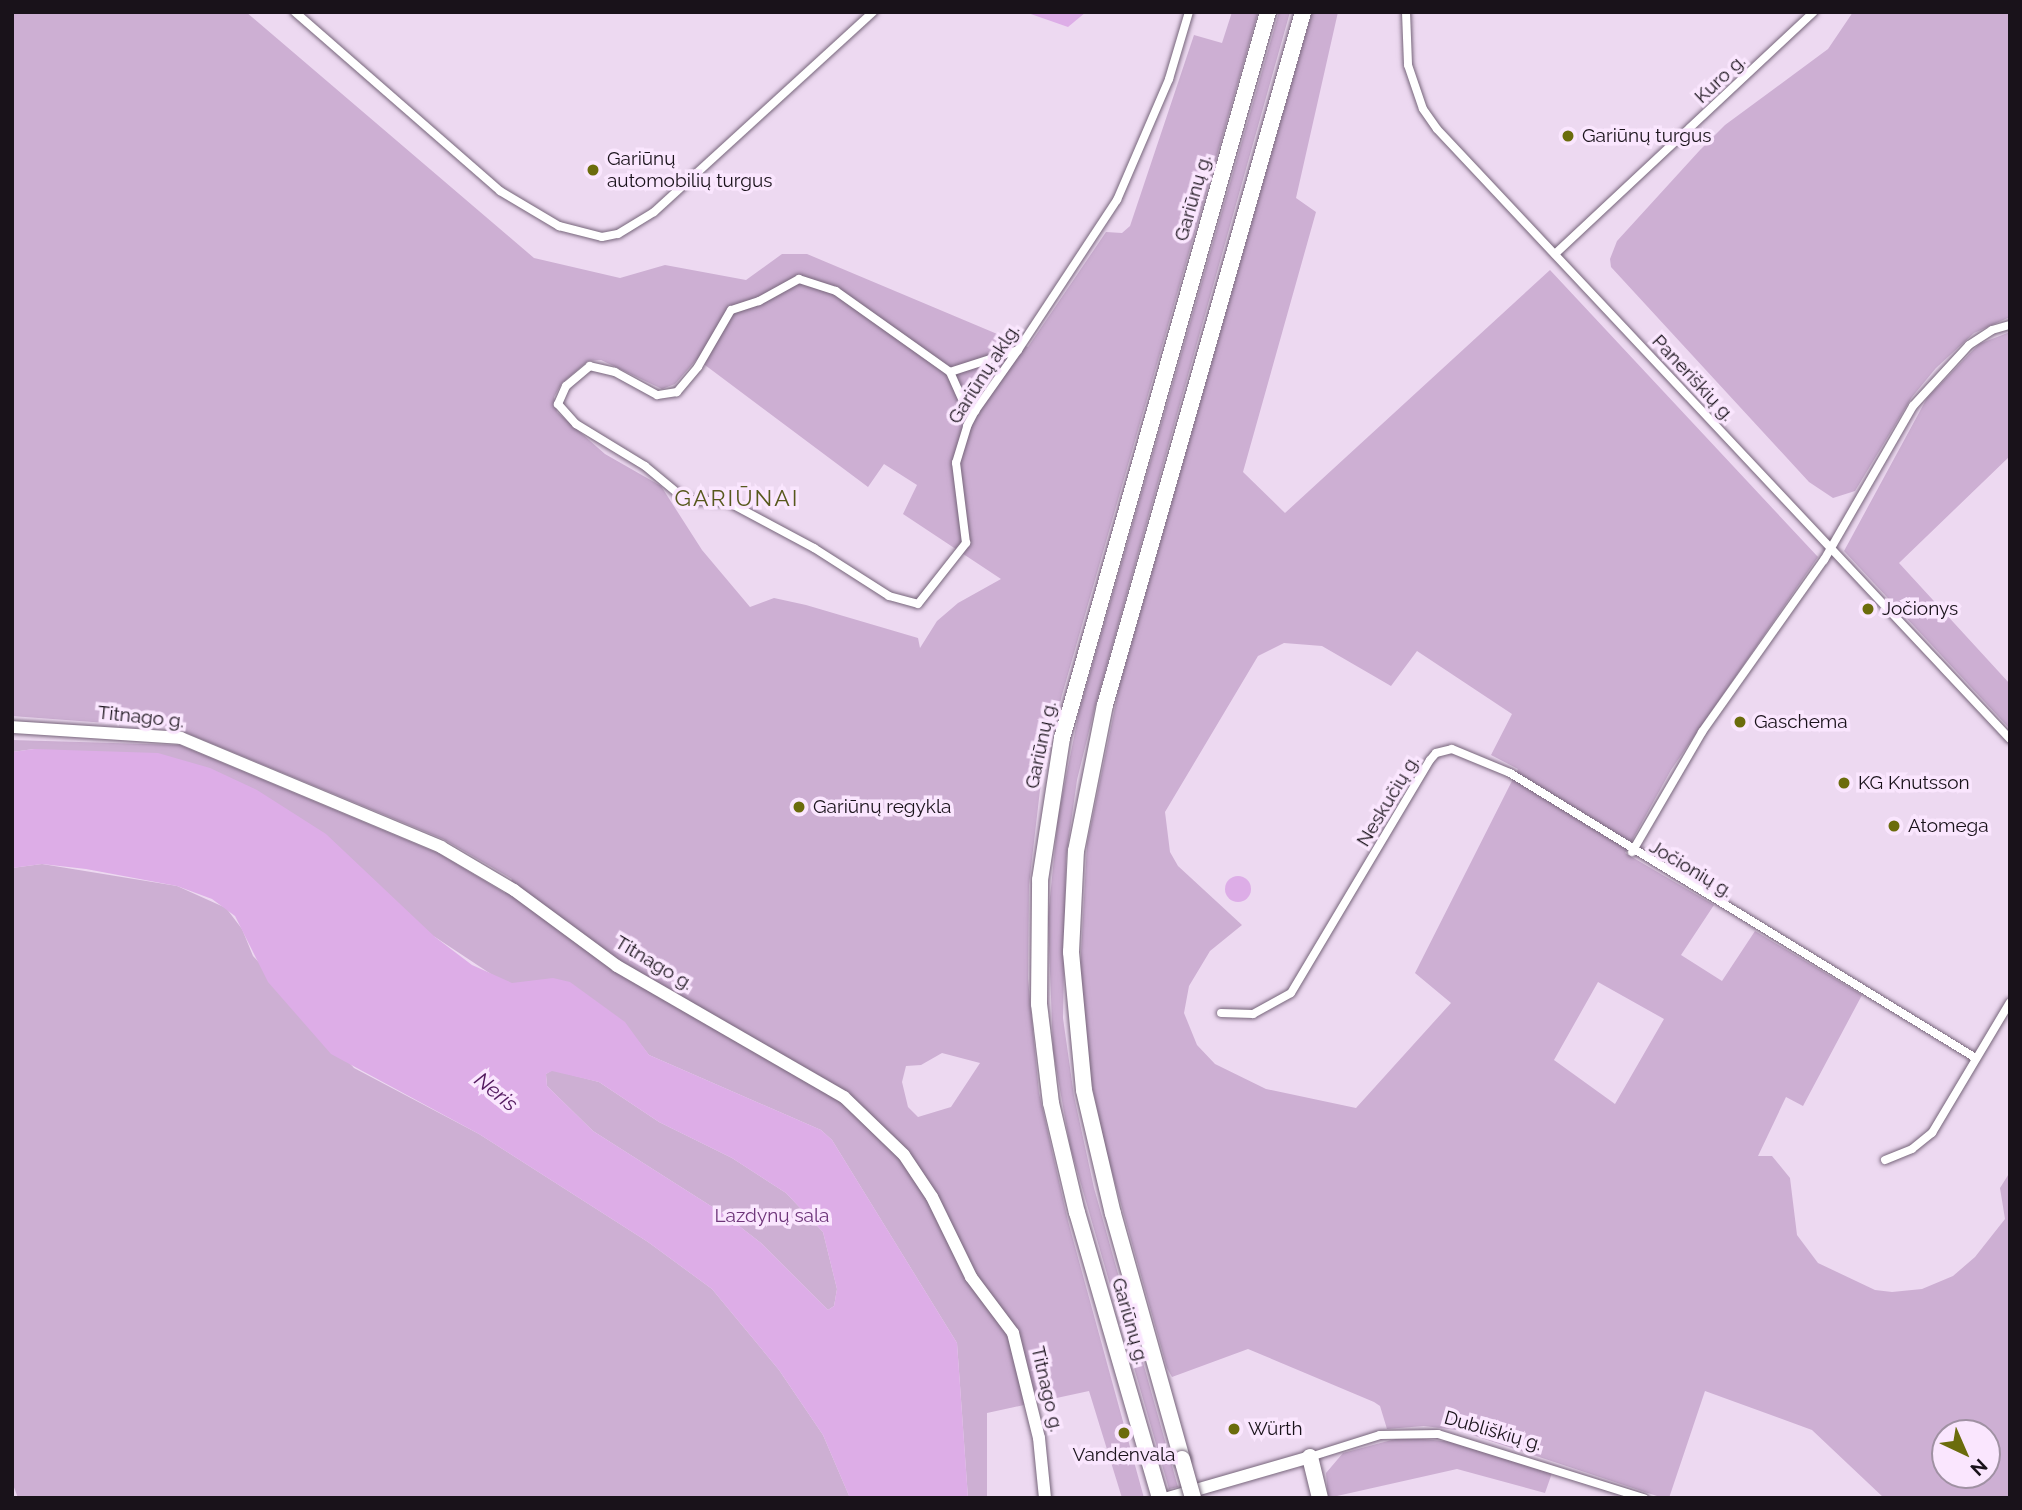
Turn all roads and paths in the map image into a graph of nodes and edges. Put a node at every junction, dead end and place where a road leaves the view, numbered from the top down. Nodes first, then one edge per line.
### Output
1 (295, 12) edge
2 (873, 12) edge
3 (1189, 12) edge
4 (1268, 12) edge
5 (1303, 12) edge
6 (1406, 12) edge
7 (1814, 12) edge
8 (1555, 254) junction
9 (2010, 325) edge
10 (1018, 350) junction
11 (950, 372) junction
12 (975, 411) junction
13 (1832, 548) junction
14 (12, 727) edge
15 (2010, 739) edge
16 (1632, 852) junction
17 (2010, 1002) edge
18 (1221, 1013) dead end
19 (1974, 1057) junction
20 (1885, 1160) dead end
21 (1310, 1457) junction
22 (1045, 1498) edge
23 (1160, 1498) edge
24 (1168, 1498) edge
25 (1193, 1498) edge
26 (1320, 1498) edge
27 (1644, 1498) edge

1 - 2 street
3 - 10 street, Gariūnų aklg.
4 - 23 highway, Gariūnų g.
5 - 25 highway, Gariūnų g., bridge
6 - 8 street, Paneriškių g.
7 - 8 street, Kuro g.
8 - 13 street, Paneriškių g.
9 - 13 street, Jočionių g.
10 - 11 street
10 - 12 street, Gariūnų aklg.
11 - 12 street
11 - 12 street, Gariūnų aklg.
13 - 15 street, Paneriškių g.
13 - 16 street, Jočionių g.
14 - 22 street, Titnago g.
16 - 18 street, Neskučių g.
16 - 19 street, Jočionių g.
17 - 19 street
19 - 20 street
21 - 24 street, Dubliškių g.
21 - 26 highway
21 - 27 street, Dubliškių g.

